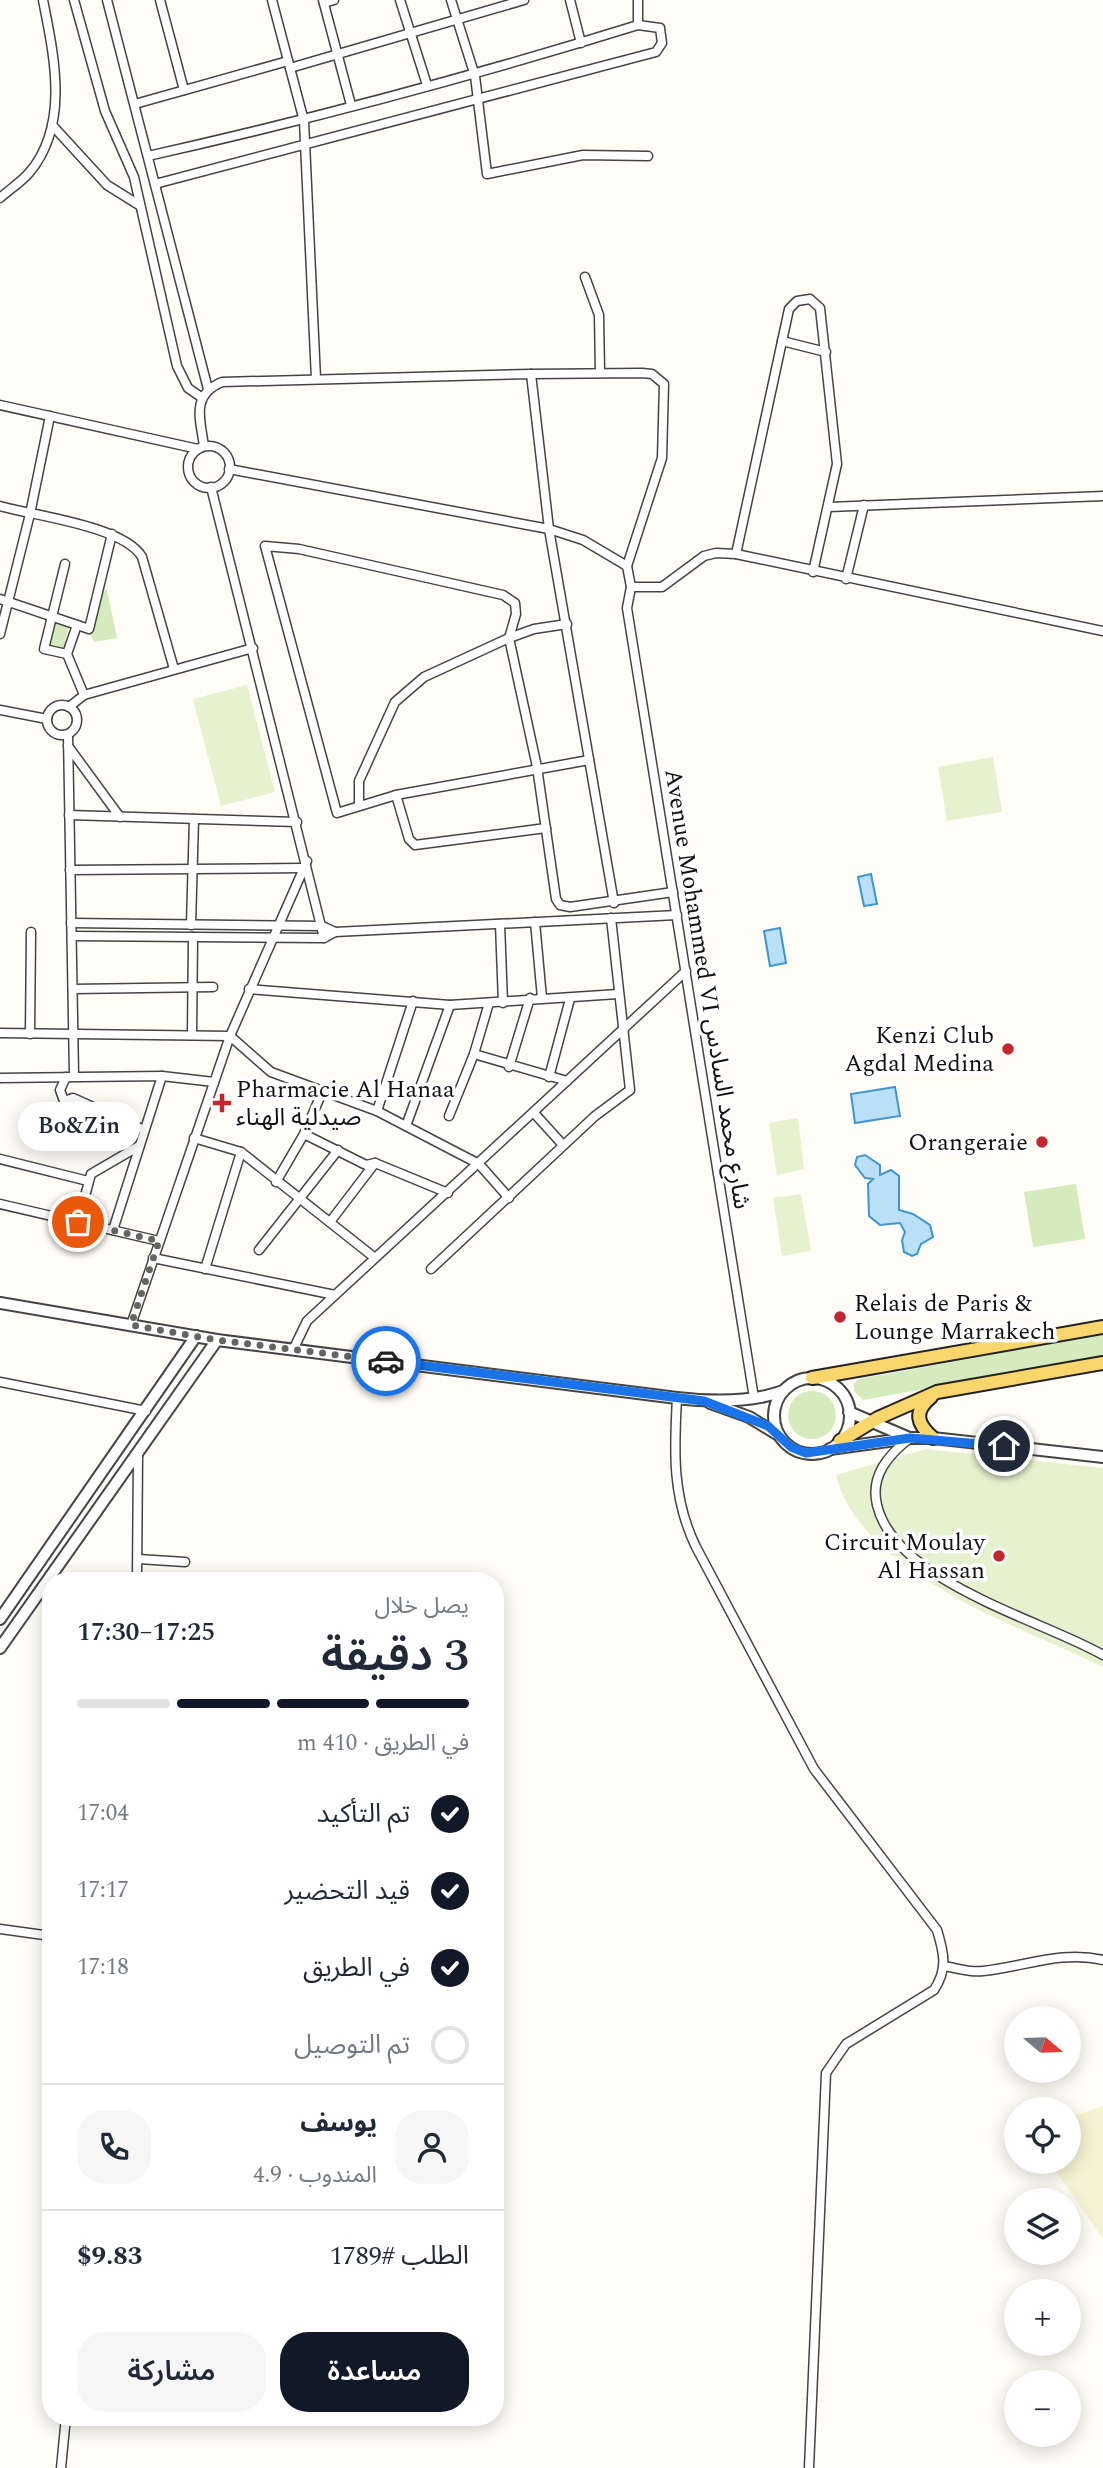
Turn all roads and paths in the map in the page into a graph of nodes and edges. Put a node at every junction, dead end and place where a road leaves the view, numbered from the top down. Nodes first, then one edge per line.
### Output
1 (43, 0) edge
2 (74, 0) edge
3 (107, 0) edge
4 (160, 0) edge
5 (272, 0) edge
6 (334, 0) edge
7 (400, 0) edge
8 (451, 0) edge
9 (524, 0) edge
10 (570, 0) edge
11 (638, 0) edge
12 (323, 1) edge
13 (458, 20) junction
14 (638, 26) junction
15 (411, 34) junction
16 (581, 43) junction
17 (337, 54) junction
18 (289, 64) junction
19 (475, 76) junction
20 (427, 85) junction
21 (184, 90) junction
22 (476, 99) junction
23 (135, 104) junction
24 (351, 105) junction
25 (304, 121) junction
26 (52, 125) junction
27 (305, 146) junction
28 (148, 156) junction
29 (648, 156) dead end
30 (155, 184) junction
31 (0, 198) edge
32 (139, 205) junction
33 (585, 277) dead end
34 (782, 341) junction
35 (826, 352) junction
36 (600, 373) junction
37 (531, 374) junction
38 (316, 379) junction
39 (208, 389) junction
40 (201, 397) junction
41 (0, 405) edge
42 (50, 416) junction
43 (201, 447) junction
44 (229, 469) junction
45 (211, 487) junction
46 (1103, 496) edge
47 (864, 505) junction
48 (0, 506) edge
49 (829, 506) junction
50 (30, 514) junction
51 (549, 528) junction
52 (112, 534) junction
53 (736, 554) junction
54 (65, 564) dead end
55 (628, 566) junction
56 (813, 572) junction
57 (846, 579) junction
58 (631, 587) junction
59 (0, 599) edge
60 (9, 601) junction
61 (53, 614) junction
62 (567, 624) junction
63 (77, 625) junction
64 (1103, 631) edge
65 (0, 634) edge
66 (509, 638) junction
67 (253, 648) junction
68 (67, 654) junction
69 (174, 669) junction
70 (84, 695) junction
71 (69, 707) junction
72 (0, 710) edge
73 (47, 719) junction
74 (68, 735) junction
75 (68, 746) junction
76 (589, 760) junction
77 (537, 768) junction
78 (396, 795) junction
79 (359, 805) junction
80 (69, 815) junction
81 (120, 817) junction
82 (194, 819) junction
83 (297, 822) junction
84 (546, 828) junction
85 (305, 865) junction
86 (192, 869) junction
87 (70, 870) junction
88 (673, 892) junction
89 (614, 903) junction
90 (677, 915) junction
91 (611, 918) junction
92 (535, 922) junction
93 (71, 923) junction
94 (500, 924) junction
95 (191, 925) junction
96 (277, 926) junction
97 (322, 926) junction
98 (30, 932) dead end
99 (335, 932) junction
100 (72, 936) junction
101 (193, 937) junction
102 (272, 937) junction
103 (324, 938) junction
104 (686, 971) junction
105 (192, 986) junction
106 (213, 987) dead end
107 (73, 989) junction
108 (249, 989) junction
109 (618, 994) junction
110 (530, 998) junction
111 (542, 998) junction
112 (570, 999) junction
113 (413, 1001) junction
114 (489, 1003) junction
115 (503, 1003) junction
116 (450, 1005) junction
117 (623, 1030) junction
118 (0, 1033) edge
119 (30, 1034) junction
120 (73, 1034) junction
121 (192, 1035) junction
122 (230, 1036) junction
123 (474, 1054) junction
124 (509, 1067) junction
125 (70, 1076) junction
126 (162, 1076) junction
127 (549, 1077) junction
128 (0, 1078) edge
129 (567, 1081) junction
130 (214, 1082) junction
131 (323, 1090) junction
132 (377, 1111) junction
133 (534, 1113) junction
134 (449, 1116) dead end
135 (406, 1126) junction
136 (144, 1130) junction
137 (304, 1135) junction
138 (194, 1138) junction
139 (563, 1145) junction
140 (139, 1146) junction
141 (338, 1150) junction
142 (241, 1152) junction
143 (0, 1159) edge
144 (375, 1163) junction
145 (480, 1164) junction
146 (88, 1181) junction
147 (276, 1182) junction
148 (448, 1193) junction
149 (509, 1198) junction
150 (301, 1200) junction
151 (0, 1203) edge
152 (78, 1222) junction
153 (330, 1222) junction
154 (113, 1230) junction
155 (159, 1241) junction
156 (259, 1250) dead end
157 (153, 1258) junction
158 (374, 1258) junction
159 (205, 1269) junction
160 (431, 1269) dead end
161 (335, 1295) junction
162 (0, 1303) edge
163 (131, 1325) junction
164 (1103, 1327) edge
165 (196, 1336) junction
166 (217, 1340) junction
167 (293, 1350) junction
168 (1103, 1363) edge
169 (812, 1378) junction
170 (0, 1382) edge
171 (783, 1391) junction
172 (937, 1392) junction
173 (677, 1398) junction
174 (754, 1398) junction
175 (704, 1401) junction
176 (146, 1411) junction
177 (849, 1412) junction
178 (870, 1422) junction
179 (781, 1437) junction
180 (910, 1438) junction
181 (933, 1438) junction
182 (835, 1445) junction
183 (138, 1454) junction
184 (1103, 1457) edge
185 (138, 1559) junction
186 (185, 1562) dead end
187 (54, 1572) edge
188 (137, 1572) edge
189 (42, 1589) edge
190 (0, 1619) edge
191 (0, 1648) edge
192 (1103, 1656) edge
193 (0, 1929) edge
194 (42, 1935) edge
195 (1103, 1960) edge
196 (944, 1966) junction
197 (65, 2426) edge
198 (61, 2468) edge
199 (809, 2468) edge

1 - 26 street
2 - 32 street
3 - 23 street
4 - 21 street
5 - 18 street
6 - 12 street
7 - 15 street
8 - 13 street
9 - 13 street
10 - 16 street
11 - 14 street
12 - 17 street
13 - 15 street
13 - 19 street
14 - 16 street
14 - 22 street
15 - 17 street
15 - 20 street
16 - 19 street
17 - 18 street
17 - 24 street
18 - 21 street
18 - 25 street
19 - 20 street
19 - 22 street
20 - 24 street
21 - 23 street
22 - 27 street
22 - 29 street
23 - 28 street
24 - 25 street
25 - 27 street
25 - 28 street
26 - 31 street
26 - 32 street
27 - 30 street
27 - 38 street
28 - 30 street
30 - 39 street
32 - 40 street
33 - 36 street
34 - 35 street
34 - 35 street
34 - 53 street
35 - 49 street
36 - 37 street
36 - 55 street
37 - 38 street
37 - 51 street
38 - 39 street
39 - 40 street
40 - 43 street
41 - 42 street
42 - 43 street
42 - 50 street
43 - 44 street
43 - 45 street
44 - 45 street
44 - 51 street
45 - 67 street
46 - 47 street
47 - 49 street
47 - 57 street
48 - 50 street
49 - 56 street
50 - 52 street
50 - 60 street
51 - 55 street
51 - 62 street
52 - 63 street
52 - 69 street
53 - 56 street
53 - 58 street
54 - 61 street
55 - 58 street, Avenue Mohammed VI شارع محمد السادس
56 - 57 street
57 - 64 street
58 - 88 street, Avenue Mohammed VI شارع محمد السادس
59 - 60 street
60 - 61 street
60 - 65 street
61 - 63 street
61 - 68 street
62 - 66 street
62 - 76 street
63 - 68 street
66 - 77 street
66 - 79 street
66 - 79 street
67 - 69 street
67 - 83 street
68 - 70 street
69 - 70 street
70 - 71 street
71 - 73 street
71 - 74 street
72 - 73 street
73 - 74 street
74 - 75 street
75 - 80 street
75 - 81 street
76 - 77 street
76 - 89 street
77 - 78 street
77 - 84 street
78 - 79 street
78 - 84 street
80 - 81 street
80 - 87 street
81 - 82 street
82 - 83 street
82 - 86 street
83 - 85 street
84 - 89 street
85 - 86 street
85 - 96 street
85 - 97 street
86 - 87 street
86 - 95 street
87 - 93 street
88 - 89 street
88 - 90 street, Avenue Mohammed VI شارع محمد السادس
90 - 91 street
90 - 104 street, Avenue Mohammed VI شارع محمد السادس
91 - 92 street
91 - 109 street
92 - 94 street
92 - 111 street
93 - 95 street
93 - 100 street
94 - 99 street
94 - 115 street
95 - 96 street
96 - 97 street
96 - 102 street
97 - 99 street
97 - 103 street
98 - 119 street
99 - 103 street
100 - 101 street
100 - 107 street
101 - 102 street
101 - 105 street
102 - 103 street
102 - 108 street
104 - 117 street
104 - 174 street, Avenue Mohammed VI شارع محمد السادس
105 - 106 street
105 - 107 street
105 - 121 street
107 - 120 street
108 - 113 street
108 - 122 street
109 - 112 street
109 - 117 street
110 - 111 street
110 - 115 street
110 - 124 street
111 - 112 street
112 - 127 street
113 - 116 street
113 - 132 street
114 - 115 street
114 - 116 street
114 - 123 street
116 - 135 street
117 - 129 street
117 - 139 street
118 - 119 street
119 - 120 street
120 - 121 street
120 - 125 street
121 - 122 street
122 - 130 street
122 - 131 street
123 - 124 street
123 - 134 street
124 - 127 street
125 - 126 street
125 - 128 street
125 - 136 street
126 - 130 street
126 - 136 street
127 - 129 street
129 - 133 street
130 - 138 street
131 - 132 street
131 - 137 street
132 - 135 street
133 - 139 street
133 - 145 street
135 - 145 street
136 - 140 street
137 - 141 street
137 - 147 street
138 - 142 street
138 - 155 street
139 - 149 street
140 - 146 street
140 - 154 street
141 - 144 street
141 - 150 street
142 - 147 street
142 - 159 street
143 - 146 street
144 - 148 street
144 - 153 street
145 - 148 street
145 - 149 street
146 - 152 street
147 - 150 street
148 - 158 street
149 - 160 street
150 - 153 street
150 - 156 street
151 - 152 street
152 - 154 street
153 - 158 street
154 - 155 street
155 - 157 street
157 - 159 street
157 - 163 street
158 - 161 street
159 - 161 street
161 - 167 street
162 - 163 street
163 - 165 street
164 - 169 main road
165 - 166 street
165 - 176 street
166 - 167 street
166 - 183 street
167 - 173 street
168 - 172 main road
169 - 171 street
169 - 177 street
170 - 176 street
171 - 174 street
171 - 179 street
172 - 178 main road
172 - 181 main road
173 - 175 street
173 - 196 street
174 - 175 street
175 - 179 street
176 - 190 street
177 - 178 street
177 - 182 street
178 - 180 street
178 - 182 main road
179 - 182 street
180 - 181 street
180 - 182 street
180 - 192 street
181 - 184 street
183 - 185 street
183 - 187 street
185 - 186 street
185 - 188 street
189 - 191 street
193 - 194 street
195 - 196 street
196 - 199 street
197 - 198 street

